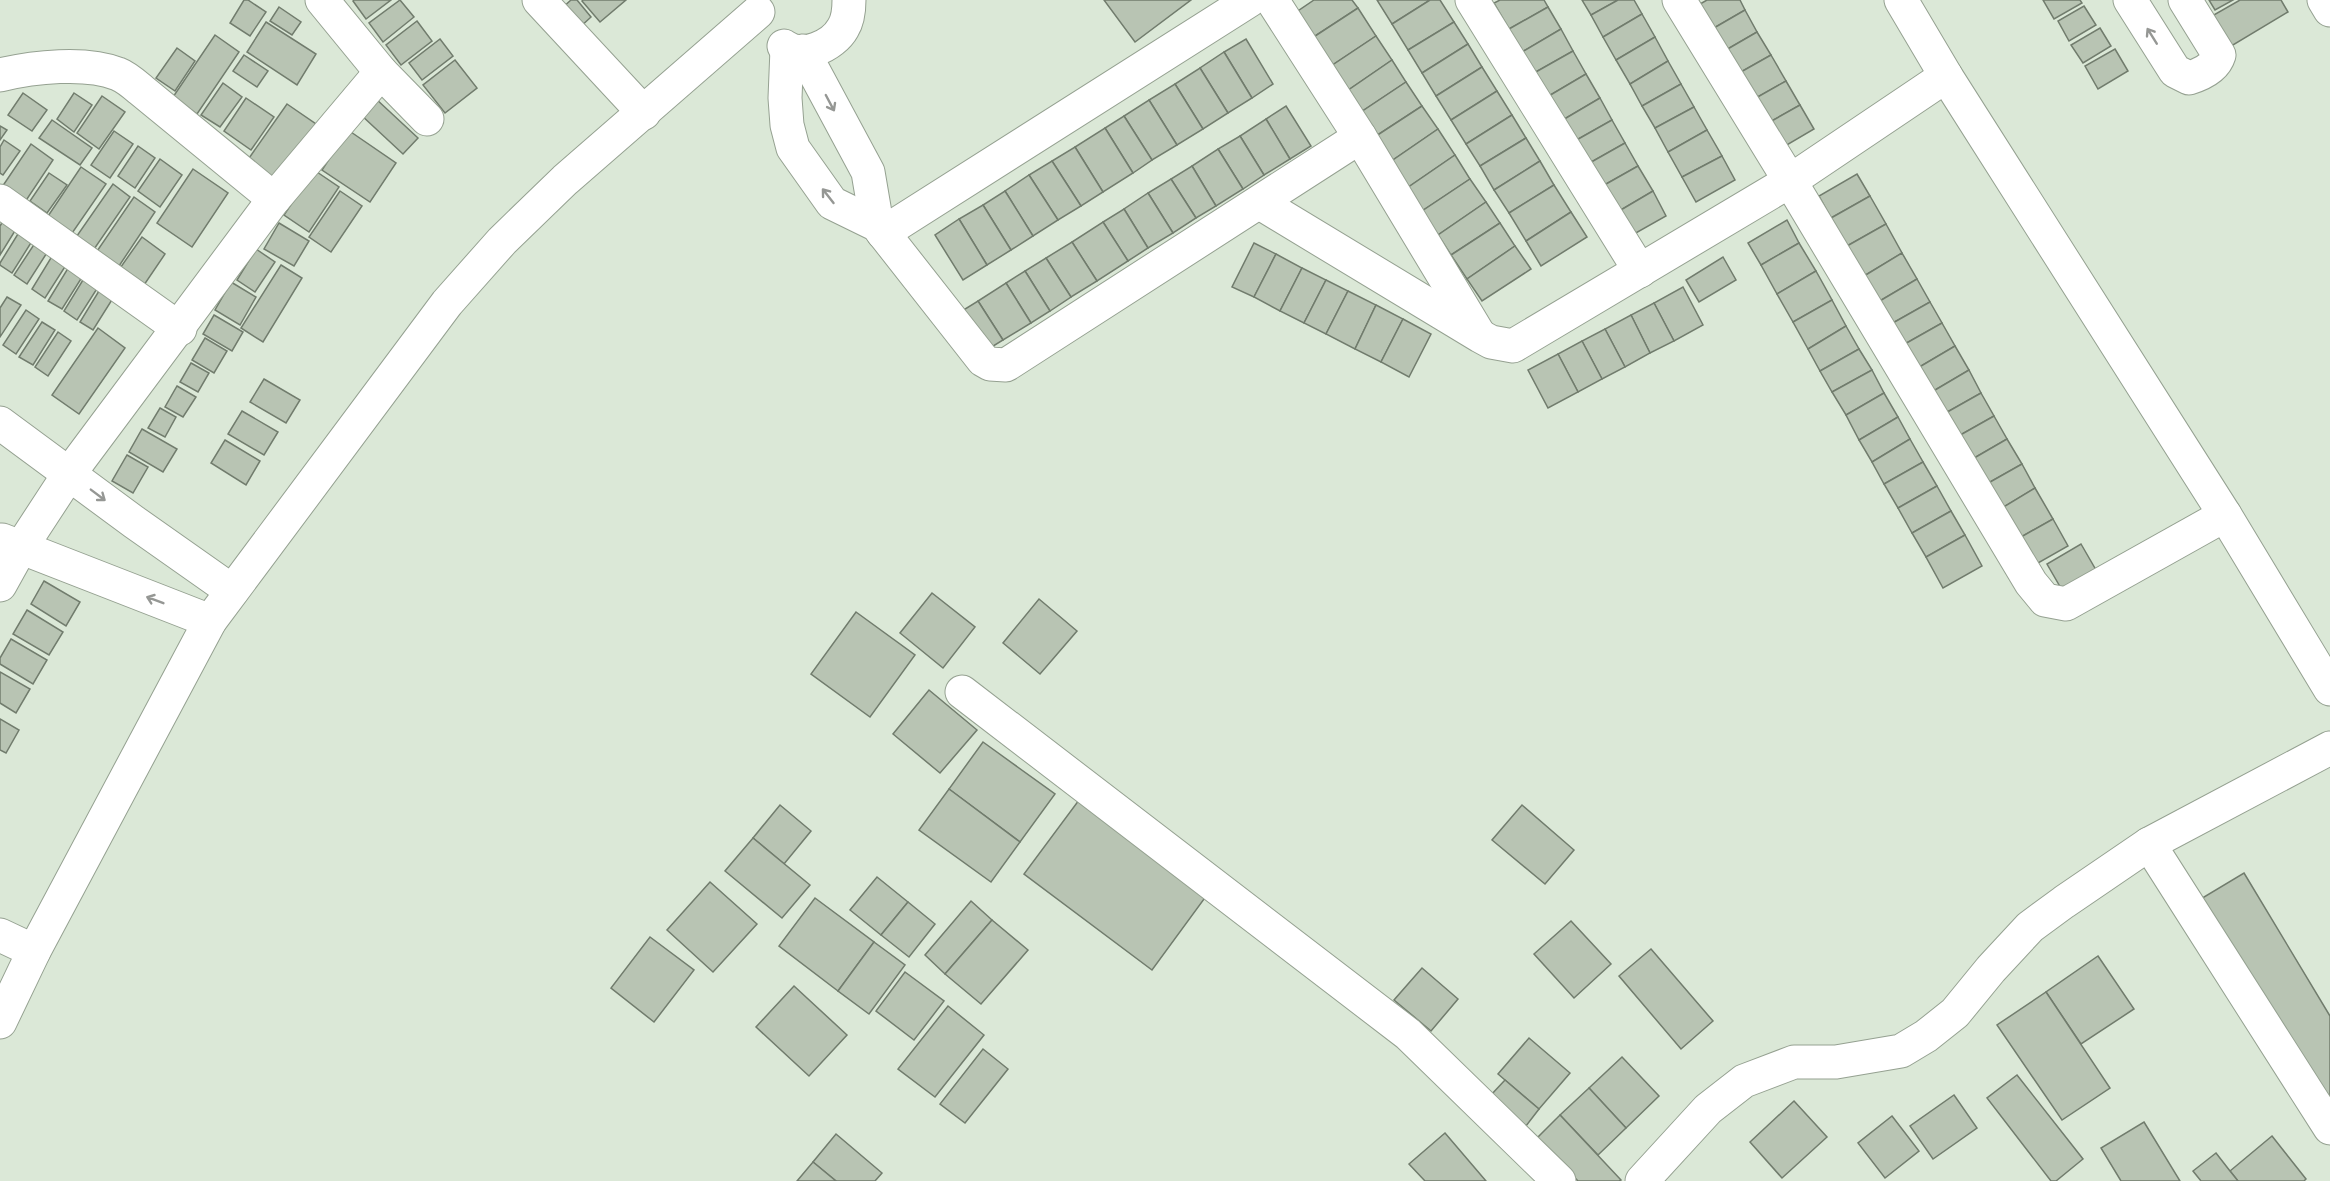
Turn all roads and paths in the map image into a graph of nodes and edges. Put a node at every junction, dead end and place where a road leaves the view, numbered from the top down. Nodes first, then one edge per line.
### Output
1 (322, 0) edge
2 (539, 0) edge
3 (849, 0) edge
4 (1250, 0) edge
5 (1272, 0) edge
6 (1472, 0) edge
7 (1679, 0) edge
8 (1901, 0) edge
9 (2130, 0) edge
10 (2185, 0) edge
11 (2325, 0) edge
12 (758, 6) edge
13 (2330, 10) edge
14 (795, 50) junction
15 (381, 72) junction
16 (0, 75) edge
17 (1946, 76) junction
18 (644, 113) junction
19 (427, 119) dead end
20 (1360, 137) junction
21 (1790, 181) junction
22 (274, 199) junction
23 (0, 201) edge
24 (1260, 203) junction
25 (880, 229) junction
26 (1640, 271) junction
27 (180, 329) junction
28 (1480, 336) junction
29 (0, 423) edge
30 (69, 474) junction
31 (2225, 515) junction
32 (10, 544) edge
33 (0, 585) edge
34 (232, 591) junction
35 (210, 621) junction
36 (2330, 689) edge
37 (962, 692) dead end
38 (2330, 748) edge
39 (2149, 844) junction
40 (0, 935) edge
41 (34, 951) junction
42 (0, 1022) edge
43 (2330, 1128) edge
44 (1559, 1181) edge
45 (1642, 1181) edge

1 - 15 street
2 - 18 street
3 - 14 street
4 - 25 street
5 - 20 street
6 - 26 street
7 - 21 street
8 - 17 street
10 -> 9 street
11 - 13 street
12 - 14 street
12 - 18 street
14 -> 25 street
25 -> 14 street
15 - 19 street
15 - 22 street
16 - 22 street
17 - 21 street
17 - 31 street
18 - 34 street
20 - 24 street
20 - 28 street
21 - 26 street
21 - 31 street
22 - 27 street
23 - 27 street
24 - 25 street
24 - 28 street
26 - 28 street
27 - 30 street
29 - 30 street
30 - 32 street
30 -> 34 street
31 - 36 street
32 - 33 street
35 -> 32 street
34 - 35 street
35 - 41 street
37 - 44 street
38 - 39 street
39 - 43 street
39 - 45 street
40 - 41 street
41 - 42 street

